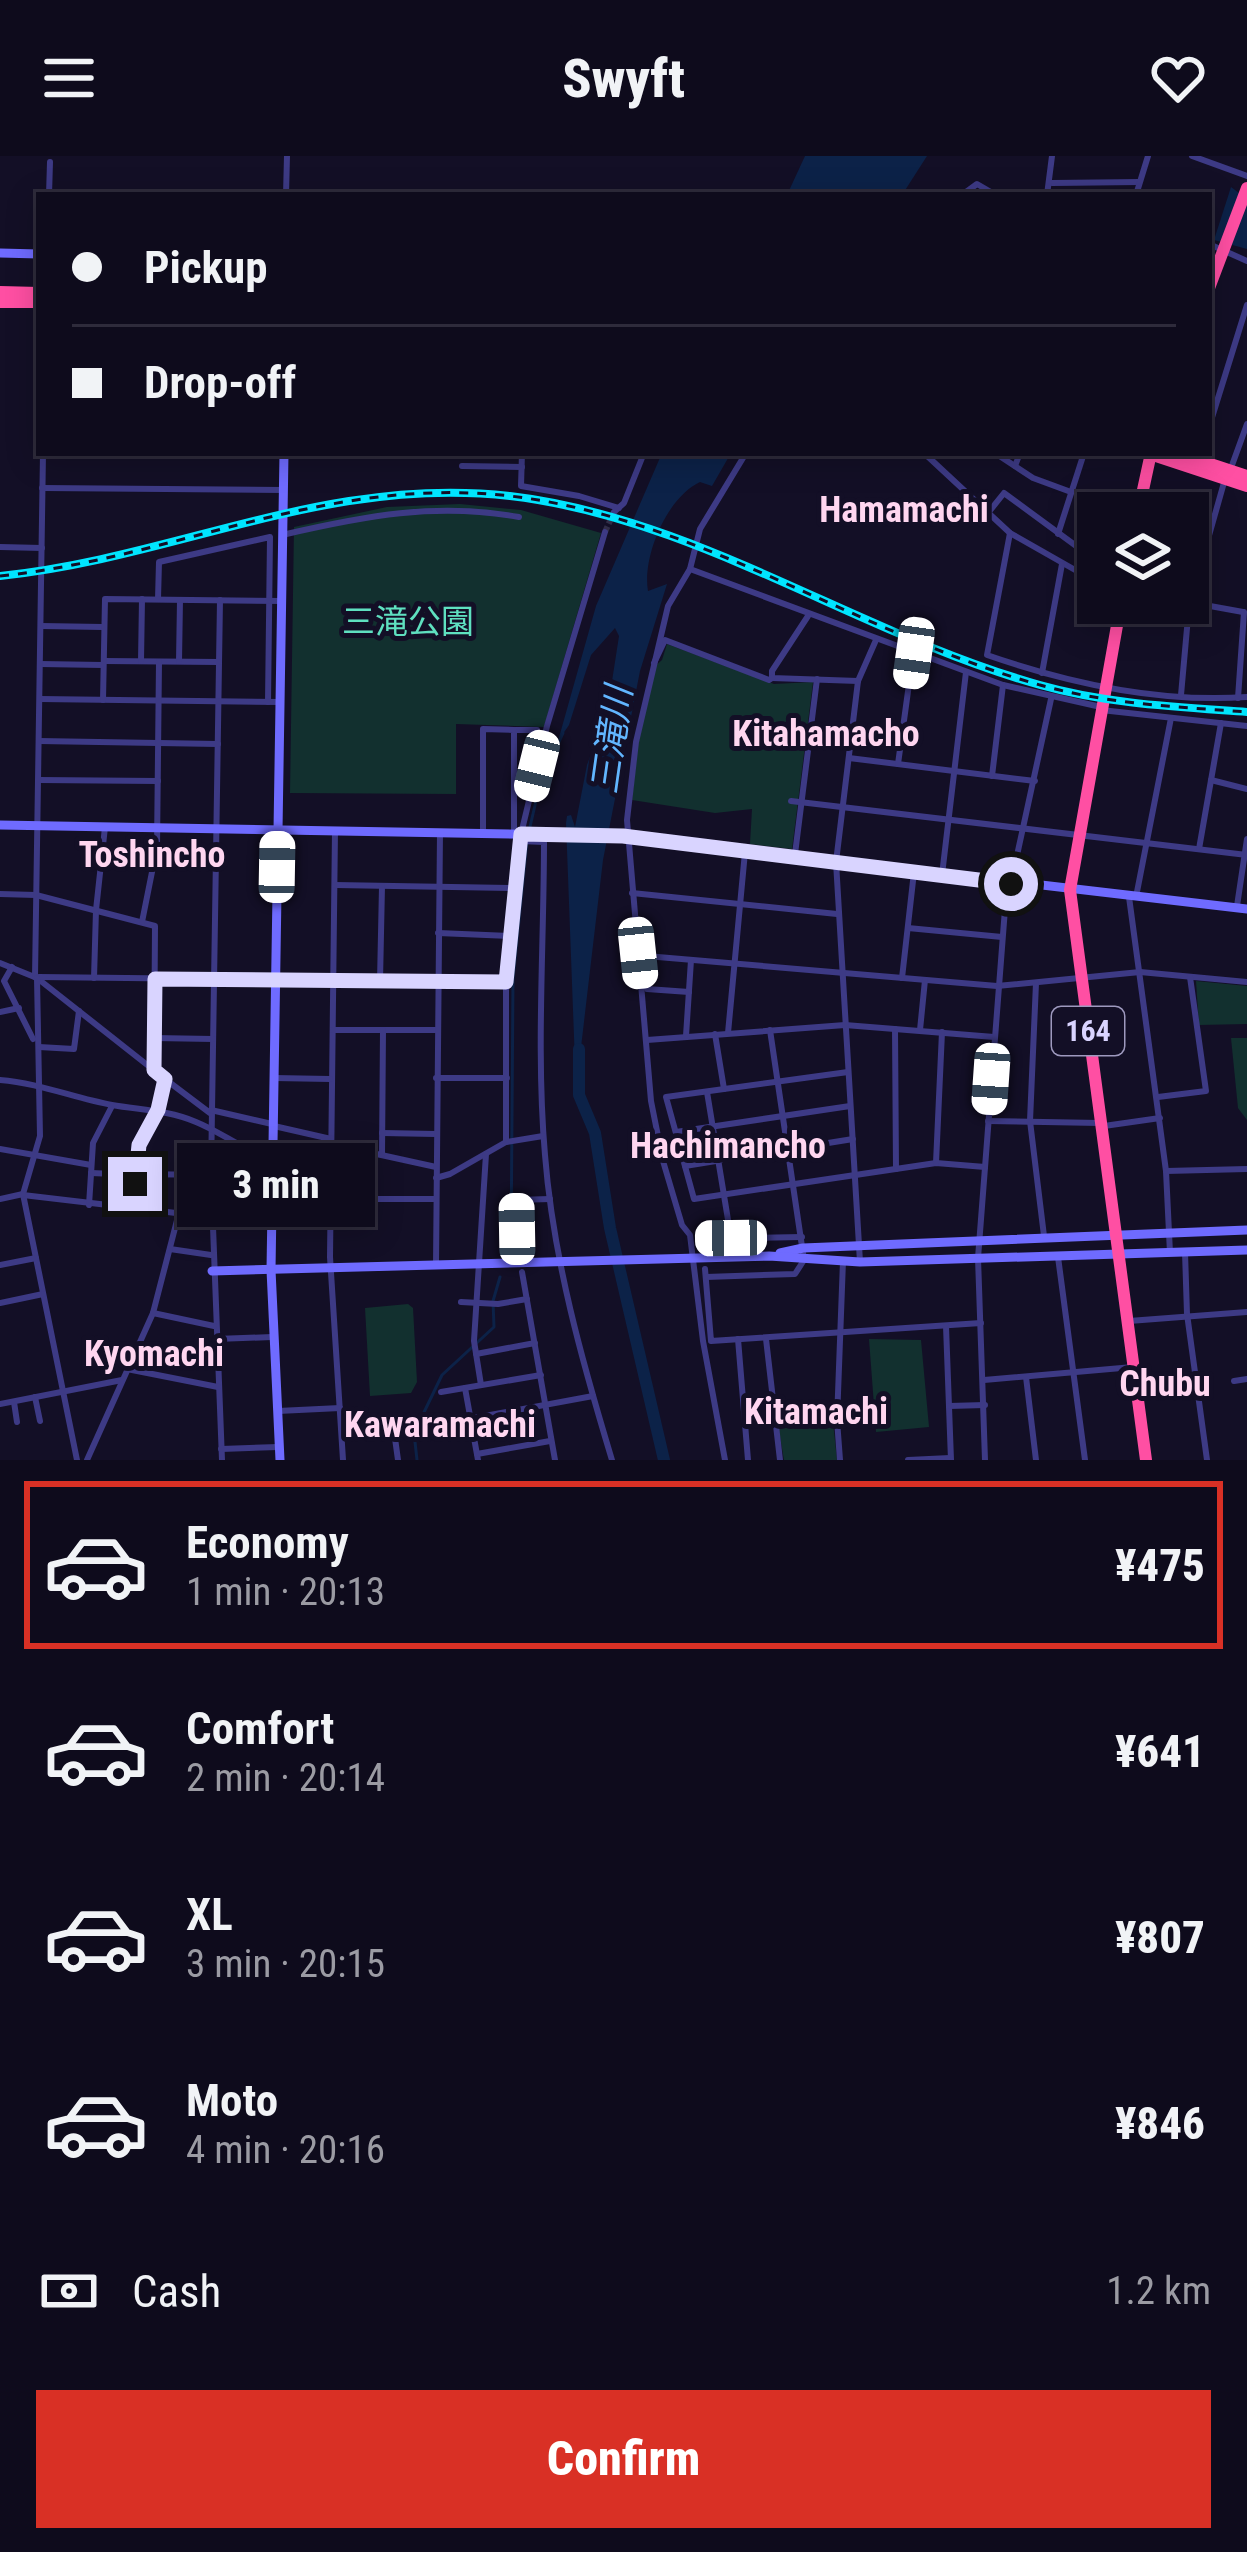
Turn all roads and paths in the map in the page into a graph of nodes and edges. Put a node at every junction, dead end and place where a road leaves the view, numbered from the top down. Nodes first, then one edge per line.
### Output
1 (287, 156) edge
2 (1052, 156) edge
3 (1148, 156) edge
4 (1197, 157) edge
5 (50, 161) dead end
6 (1247, 176) edge
7 (1139, 182) junction
8 (1052, 183) junction
9 (49, 192) edge
10 (286, 192) edge
11 (1048, 192) edge
12 (1137, 192) edge
13 (1246, 192) edge
14 (1212, 245) edge
15 (1225, 248) junction
16 (0, 253) edge
17 (36, 254) edge
18 (1247, 261) edge
19 (1212, 280) edge
20 (0, 292) edge
21 (36, 297) edge
22 (36, 297) edge
23 (0, 302) edge
24 (1247, 305) edge
25 (1236, 341) junction
26 (1247, 345) edge
27 (1212, 417) edge
28 (1247, 424) edge
29 (43, 456) edge
30 (284, 456) edge
31 (502, 456) edge
32 (522, 456) edge
33 (643, 456) edge
34 (744, 456) edge
35 (927, 456) edge
36 (1000, 456) edge
37 (1019, 456) edge
38 (1083, 456) edge
39 (1148, 456) edge
40 (1160, 456) edge
41 (1199, 456) edge
42 (462, 466) dead end
43 (1015, 466) junction
44 (502, 467) junction
45 (522, 467) junction
46 (1228, 475) junction
47 (1247, 476) edge
48 (1247, 486) edge
49 (42, 488) junction
50 (283, 490) junction
51 (1071, 492) junction
52 (1142, 492) edge
53 (988, 513) junction
54 (519, 517) dead end
55 (1209, 531) edge
56 (605, 532) tunnel mouth
57 (1010, 533) junction
58 (1058, 534) junction
59 (282, 535) junction
60 (1077, 547) edge
61 (0, 548) edge
62 (42, 548) junction
63 (1062, 564) junction
64 (690, 568) junction
65 (1077, 572) edge
66 (142, 599) junction
67 (158, 599) junction
68 (180, 600) junction
69 (220, 600) junction
70 (269, 600) junction
71 (282, 601) junction
72 (1209, 606) edge
73 (1245, 612) edge
74 (809, 615) junction
75 (1116, 624) edge
76 (1187, 624) edge
77 (41, 626) junction
78 (104, 627) junction
79 (876, 640) junction
80 (914, 653) junction
81 (141, 661) junction
82 (159, 662) junction
83 (179, 662) junction
84 (219, 662) junction
85 (104, 663) junction
86 (40, 664) junction
87 (652, 665) junction
88 (966, 672) junction
89 (1042, 673) junction
90 (772, 678) junction
91 (817, 679) junction
92 (858, 681) junction
93 (1003, 685) junction
94 (1106, 686) junction
95 (1181, 695) junction
96 (1242, 698) edge
97 (40, 699) junction
98 (1051, 699) junction
99 (103, 700) junction
100 (159, 700) junction
101 (219, 701) junction
102 (274, 702) junction
103 (1101, 709) junction
104 (1172, 718) junction
105 (1221, 723) junction
106 (1247, 726) edge
107 (514, 730) junction
108 (537, 730) dead end
109 (39, 741) junction
110 (159, 743) junction
111 (218, 744) junction
112 (849, 758) junction
113 (898, 764) junction
114 (956, 772) junction
115 (992, 776) junction
116 (39, 780) junction
117 (1211, 780) junction
118 (158, 782) junction
119 (1035, 782) junction
120 (1247, 789) edge
121 (791, 802) dead end
122 (802, 802) junction
123 (843, 808) junction
124 (949, 821) junction
125 (0, 825) edge
126 (38, 826) junction
127 (105, 827) junction
128 (157, 828) junction
129 (216, 829) junction
130 (278, 830) junction
131 (335, 830) junction
132 (1024, 830) junction
133 (440, 832) junction
134 (483, 833) junction
135 (625, 836) junction
136 (522, 837) junction
137 (1078, 838) junction
138 (1247, 839) edge
139 (1146, 845) junction
140 (1199, 850) junction
141 (746, 852) junction
142 (1245, 855) edge
143 (795, 857) junction
144 (836, 862) junction
145 (914, 872) junction
146 (942, 875) junction
147 (1009, 883) junction
148 (334, 885) junction
149 (382, 886) junction
150 (439, 886) junction
151 (517, 887) junction
152 (1070, 890) junction
153 (632, 892) junction
154 (0, 894) edge
155 (36, 895) junction
156 (1132, 897) junction
157 (741, 904) junction
158 (1242, 908) edge
159 (96, 910) junction
160 (838, 914) junction
161 (142, 922) junction
162 (908, 928) junction
163 (438, 933) junction
164 (512, 936) junction
165 (1002, 937) junction
166 (646, 956) dead end
167 (691, 960) junction
168 (0, 963) edge
169 (735, 964) junction
170 (12, 968) junction
171 (1140, 972) junction
172 (841, 973) junction
173 (1190, 976) junction
174 (36, 977) junction
175 (94, 978) junction
176 (902, 978) junction
177 (155, 979) junction
178 (214, 979) junction
179 (274, 979) junction
180 (333, 980) junction
181 (925, 980) junction
182 (1081, 980) junction
183 (380, 981) junction
184 (437, 982) junction
185 (506, 982) junction
186 (1247, 982) edge
187 (1036, 983) junction
188 (997, 986) junction
189 (647, 989) dead end
190 (689, 992) junction
191 (19, 1008) junction
192 (79, 1011) junction
193 (0, 1012) edge
194 (845, 1025) junction
195 (895, 1029) junction
196 (333, 1030) junction
197 (383, 1030) junction
198 (436, 1030) junction
199 (770, 1030) junction
200 (920, 1031) junction
201 (728, 1033) junction
202 (942, 1033) junction
203 (716, 1034) junction
204 (686, 1036) junction
205 (994, 1037) junction
206 (154, 1038) junction
207 (213, 1040) junction
208 (647, 1040) junction
209 (37, 1046) junction
210 (154, 1070) junction
211 (848, 1072) junction
212 (274, 1078) junction
213 (436, 1078) junction
214 (507, 1078) junction
215 (165, 1079) junction
216 (332, 1079) junction
217 (0, 1080) edge
218 (778, 1082) junction
219 (39, 1085) junction
220 (724, 1089) junction
221 (707, 1091) junction
222 (1157, 1097) junction
223 (112, 1105) junction
224 (850, 1106) junction
225 (158, 1110) junction
226 (211, 1112) junction
227 (784, 1116) junction
228 (1160, 1118) junction
229 (988, 1120) junction
230 (1030, 1121) junction
231 (274, 1125) junction
232 (1101, 1125) junction
233 (713, 1127) junction
234 (212, 1130) junction
235 (676, 1132) junction
236 (382, 1133) junction
237 (436, 1134) junction
238 (543, 1136) junction
239 (853, 1139) junction
240 (511, 1140) junction
241 (331, 1142) junction
242 (0, 1149) edge
243 (789, 1149) junction
244 (485, 1154) junction
245 (382, 1155) junction
246 (33, 1157) junction
247 (273, 1159) junction
248 (718, 1160) junction
249 (935, 1163) junction
250 (686, 1166) junction
251 (436, 1167) junction
252 (985, 1167) junction
253 (1247, 1168) edge
254 (92, 1169) junction
255 (896, 1169) junction
256 (1166, 1171) junction
257 (138, 1174) junction
258 (189, 1174) junction
259 (854, 1174) junction
260 (211, 1175) junction
261 (436, 1178) junction
262 (794, 1183) junction
263 (724, 1194) junction
264 (23, 1195) junction
265 (436, 1198) junction
266 (0, 1199) edge
267 (550, 1199) junction
268 (331, 1200) junction
269 (272, 1202) junction
270 (89, 1205) junction
271 (131, 1209) junction
272 (179, 1214) junction
273 (212, 1218) junction
274 (272, 1224) junction
275 (1247, 1230) edge
276 (1169, 1234) junction
277 (1044, 1236) junction
278 (1114, 1236) junction
279 (731, 1238) junction
280 (980, 1239) junction
281 (702, 1245) dead end
282 (859, 1245) junction
283 (803, 1248) junction
284 (170, 1250) junction
285 (1247, 1250) edge
286 (1170, 1252) junction
287 (1185, 1252) junction
288 (211, 1255) junction
289 (1116, 1255) junction
290 (1058, 1257) junction
291 (36, 1258) junction
292 (517, 1258) dead end
293 (688, 1258) junction
294 (978, 1258) junction
295 (563, 1262) junction
296 (843, 1262) junction
297 (860, 1262) junction
298 (0, 1265) edge
299 (480, 1265) junction
300 (436, 1266) junction
301 (332, 1268) junction
302 (271, 1270) junction
303 (212, 1271) junction
304 (522, 1273) dead end
305 (43, 1294) junction
306 (527, 1299) junction
307 (461, 1302) dead end
308 (0, 1303) edge
309 (477, 1303) junction
310 (1247, 1312) edge
311 (153, 1313) junction
312 (1186, 1315) junction
313 (1126, 1321) junction
314 (981, 1323) junction
315 (946, 1325) junction
316 (215, 1327) junction
317 (841, 1332) junction
318 (274, 1336) junction
319 (766, 1337) junction
320 (216, 1339) junction
321 (738, 1339) junction
322 (535, 1343) junction
323 (476, 1352) junction
324 (1133, 1367) junction
325 (127, 1369) junction
326 (1072, 1373) junction
327 (541, 1375) junction
328 (1026, 1377) junction
329 (122, 1379) junction
330 (1247, 1379) edge
331 (984, 1380) junction
332 (1234, 1381) dead end
333 (481, 1385) junction
334 (218, 1388) junction
335 (465, 1388) junction
336 (63, 1391) junction
337 (441, 1392) dead end
338 (594, 1396) junction
339 (35, 1397) junction
340 (14, 1401) junction
341 (0, 1404) edge
342 (985, 1405) junction
343 (545, 1406) junction
344 (949, 1406) junction
345 (340, 1408) junction
346 (277, 1411) junction
347 (470, 1419) junction
348 (40, 1421) dead end
349 (17, 1422) dead end
350 (341, 1430) junction
351 (394, 1431) junction
352 (551, 1441) junction
353 (279, 1447) junction
354 (221, 1449) junction
355 (477, 1457) edge
356 (951, 1459) edge
357 (76, 1460) edge
358 (87, 1460) edge
359 (222, 1460) edge
360 (280, 1460) edge
361 (343, 1460) edge
362 (398, 1460) edge
363 (555, 1460) edge
364 (612, 1460) edge
365 (725, 1460) edge
366 (748, 1460) edge
367 (780, 1460) edge
368 (840, 1460) edge
369 (908, 1460) edge
370 (985, 1460) edge
371 (1036, 1460) edge
372 (1085, 1460) edge
373 (1146, 1460) edge
374 (1207, 1460) edge

1 - 10 street
2 - 8 street
3 - 7 street
4 - 6 street
5 - 9 street
7 - 8 street
7 - 12 street
8 - 11 street
13 - 15 highway
14 - 15 street
15 - 18 street
15 - 19 highway
16 - 17 street
20 - 21 highway
22 - 23 highway
24 - 25 street
25 - 26 street
25 - 27 street
28 - 46 street
29 - 49 street
30 - 50 street
31 - 44 street
32 - 45 street
33 - 45 street
34 - 64 street
35 - 53 street
36 - 43 street
37 - 43 street
38 - 51 street
39 - 52 highway
40 - 46 highway
41 - 46 highway
42 - 44 street
43 - 51 street
44 - 45 street
46 - 47 highway
46 - 48 highway
46 - 55 street
49 - 50 street
49 - 62 street
50 - 59 street
51 - 58 street
53 - 57 street
53 - 58 street
54 - 59 street
56 - 136 street
57 - 63 street
57 - 89 street
58 - 60 street
59 - 71 street
61 - 62 street
62 - 77 street
63 - 65 street
63 - 89 street
64 - 74 street
64 - 87 street
66 - 67 street
66 - 78 street
66 - 81 street
67 - 68 street
67 - 70 street
68 - 69 street
68 - 83 street
69 - 70 street
69 - 84 street
70 - 71 street
70 - 102 street
71 - 102 street
72 - 73 street
73 - 96 street
74 - 79 street
74 - 90 street
75 - 94 highway, 164
76 - 95 street
77 - 78 street
77 - 86 street
78 - 85 street
79 - 80 street
79 - 92 street
80 - 88 street
80 - 113 street
81 - 82 street
81 - 85 street
82 - 83 street
82 - 100 street
83 - 84 street
84 - 101 street
85 - 86 street
85 - 99 street
86 - 97 street
87 - 90 street
87 - 135 street
88 - 93 street
88 - 114 street
89 - 94 street
90 - 91 street
91 - 92 street
91 - 122 street
92 - 112 street
93 - 98 street
93 - 115 street
94 - 95 street
94 - 103 highway, 164
95 - 96 street
97 - 99 street
97 - 109 street
98 - 103 street
98 - 119 street
99 - 100 street
100 - 101 street
100 - 110 street
101 - 102 street
101 - 111 street
102 - 130 street
103 - 104 street
103 - 137 highway, 164
104 - 105 street
104 - 139 street
105 - 106 street
105 - 117 street
107 - 108 street
107 - 134 street
107 - 136 street
109 - 110 street
109 - 116 street
110 - 111 street
110 - 118 street
111 - 129 street
112 - 113 street
112 - 123 street
113 - 114 street
114 - 115 street
114 - 124 street
115 - 119 street
116 - 118 street
116 - 126 street
117 - 120 street
117 - 140 street
118 - 128 street
119 - 132 street
121 - 122 street
122 - 123 street
122 - 143 street
123 - 124 street
123 - 144 street
124 - 132 street
124 - 146 street
125 - 126 street
126 - 127 street
126 - 155 street
127 - 128 street
127 - 159 street
128 - 129 street
128 - 161 street
129 - 130 street
129 - 178 street
130 - 131 street
130 - 179 street
131 - 133 street
131 - 148 street
132 - 137 street
132 - 147 street
133 - 134 street
133 - 150 street
134 - 136 street
135 - 136 street
135 - 141 street
135 - 153 street
136 - 151 street
136 - 238 street
137 - 139 street
137 - 152 highway, 164
138 - 142 street
139 - 140 street
139 - 156 street
140 - 142 street
141 - 143 street
141 - 157 street
142 - 158 street
143 - 144 street
144 - 145 street
144 - 160 street
145 - 146 street
145 - 162 street
146 - 147 street
147 - 152 street
147 - 165 street
148 - 149 street
148 - 180 street
149 - 150 street
149 - 183 street
150 - 151 street
150 - 163 street
151 - 164 street
152 - 156 street
152 - 182 highway, 164
153 - 157 street
153 - 208 street
154 - 155 street
155 - 159 street
155 - 174 street
156 - 158 street
156 - 171 street
157 - 160 street
157 - 169 street
159 - 161 street
159 - 175 street
160 - 172 street
161 - 177 street
162 - 165 street
162 - 176 street
163 - 164 street
163 - 184 street
164 - 185 street
165 - 188 street
166 - 167 street
167 - 169 street
167 - 190 street
168 - 170 street
169 - 172 street
169 - 201 street
170 - 174 street
170 - 191 street
171 - 173 street
171 - 182 street
171 - 222 street
172 - 176 street
172 - 194 street
173 - 186 street
173 - 222 street
174 - 175 street
174 - 192 street
174 - 209 street
175 - 177 street
176 - 181 street
177 - 178 street
177 - 206 street
178 - 179 street
178 - 207 street
179 - 180 street
179 - 212 street
180 - 183 street
180 - 196 street
181 - 188 street
181 - 200 street
182 - 187 street
182 - 232 highway, 164
183 - 184 street
184 - 185 street
184 - 198 street
185 - 214 street
187 - 188 street
187 - 230 street
188 - 205 street
189 - 190 street
190 - 204 street
191 - 193 street
191 - 209 street
192 - 209 street
192 - 210 street
194 - 195 street
194 - 199 street
194 - 211 street
195 - 200 street
195 - 255 street
196 - 197 street
196 - 216 street
197 - 198 street
197 - 236 street
198 - 213 street
199 - 201 street
199 - 218 street
200 - 202 street
201 - 203 street
202 - 205 street
202 - 249 street
203 - 204 street
203 - 220 street
204 - 208 street
205 - 229 street
206 - 207 street
206 - 210 street
207 - 226 street
208 - 293 street
209 - 219 street
210 - 215 street
211 - 218 street
211 - 224 street
212 - 216 street
212 - 231 street
213 - 214 street
213 - 237 street
214 - 240 street
215 - 225 street
215 - 226 street
216 - 241 street
217 - 219 street
218 - 220 street
218 - 227 street
219 - 223 street
219 - 246 street
220 - 221 street
221 - 233 street
221 - 235 street
222 - 228 street
223 - 225 street
223 - 254 street
224 - 227 street
224 - 239 street
225 - 234 street
225 - 257 street
226 - 231 street
226 - 234 street
227 - 233 street
227 - 243 street
228 - 232 street
228 - 256 street
229 - 230 street
229 - 252 street
230 - 232 street
230 - 277 street
231 - 241 street
231 - 247 street
232 - 278 highway, 164
233 - 235 street
233 - 248 street
234 - 247 street
234 - 260 street
235 - 250 street
236 - 237 street
236 - 245 street
237 - 251 street
238 - 240 street
238 - 267 street
239 - 243 street
239 - 259 street
240 - 244 street
241 - 245 street
241 - 268 street
242 - 246 street
243 - 248 street
243 - 262 street
244 - 261 street
244 - 299 street
245 - 251 street
246 - 254 street
246 - 264 street
247 - 269 street
248 - 250 street
248 - 263 street
249 - 252 street
249 - 255 street
250 - 263 street
251 - 261 street
252 - 280 street
253 - 256 street
254 - 257 street
254 - 270 street
255 - 259 street
256 - 276 street
257 - 258 street
257 - 271 street
258 - 260 street
258 - 272 street
259 - 262 street
259 - 282 street
260 - 273 street
261 - 265 street
262 - 263 street
262 - 283 street
263 - 279 street
264 - 266 street
264 - 270 street
264 - 291 street
265 - 268 street
265 - 300 street
267 - 292 street
267 - 295 street
268 - 269 street
268 - 301 street
269 - 274 street
270 - 271 street
271 - 272 street
272 - 273 street
272 - 284 street
273 - 274 street
273 - 288 street
274 - 302 street
275 - 276 street
276 - 278 street
276 - 286 street
277 - 278 street
277 - 280 street
278 - 289 highway, 164
279 - 281 street
279 - 283 street
280 - 282 street
280 - 294 street
282 - 283 street
282 - 297 street
283 - 293 street
283 - 296 street
283 - 321 street
284 - 288 street
284 - 311 street
285 - 287 street
286 - 287 street
286 - 289 street
287 - 312 street
288 - 303 street
289 - 290 street
289 - 313 highway, 164
290 - 294 street
290 - 326 street
291 - 298 street
291 - 305 street
293 - 295 street
293 - 365 street
294 - 297 street
294 - 314 street
295 - 299 street
295 - 338 street
296 - 297 street
296 - 317 street
299 - 300 street
299 - 309 street
300 - 301 street
301 - 302 street
301 - 345 street
302 - 303 street
302 - 318 street
303 - 316 street
304 - 306 street
305 - 308 street
305 - 336 street
306 - 309 street
306 - 322 street
307 - 309 street
309 - 323 street
310 - 312 street
311 - 316 street
311 - 325 street
312 - 313 street
312 - 374 street
313 - 324 highway, 164
314 - 315 street
314 - 331 street
315 - 317 street
315 - 344 street
316 - 320 street
317 - 319 street
317 - 368 street
318 - 320 street
318 - 346 street
319 - 321 street
319 - 367 street
320 - 334 street
321 - 366 street
322 - 323 street
322 - 327 street
323 - 333 street
324 - 326 street
324 - 373 highway, 164
325 - 329 street
325 - 334 street
326 - 328 street
326 - 372 street
327 - 333 street
327 - 343 street
328 - 331 street
328 - 371 street
329 - 336 street
329 - 358 street
330 - 332 street
331 - 342 street
333 - 335 street
334 - 354 street
335 - 337 street
335 - 347 street
336 - 339 street
336 - 357 street
338 - 343 street
338 - 364 street
339 - 340 street
339 - 348 street
340 - 341 street
340 - 349 street
342 - 344 street
342 - 370 street
343 - 347 street
343 - 352 street
344 - 356 street
345 - 346 street
345 - 350 street
346 - 353 street
347 - 351 street
347 - 355 street
350 - 351 street
350 - 361 street
351 - 362 street
352 - 355 street
352 - 363 street
353 - 354 street
353 - 360 street
354 - 359 street
356 - 369 street

